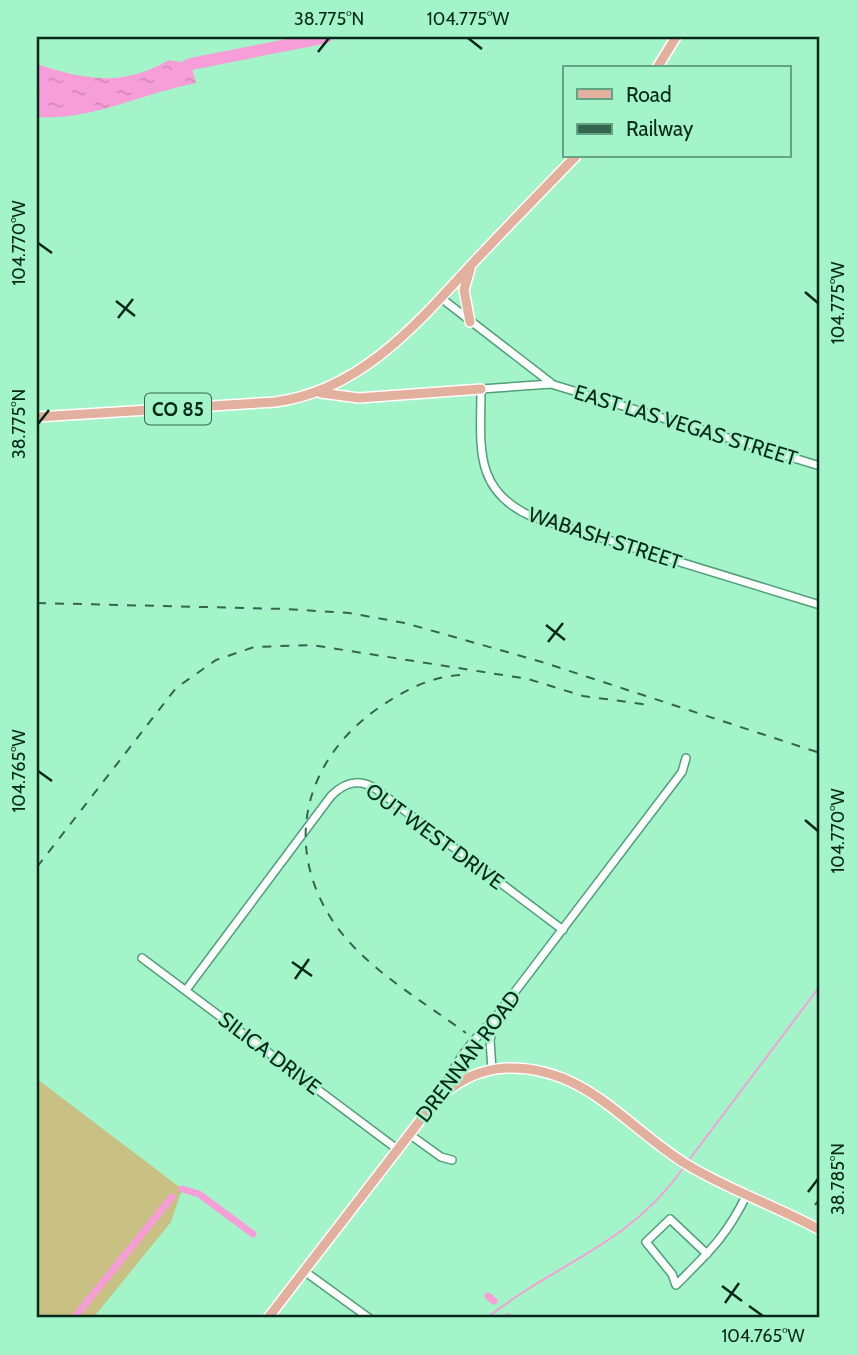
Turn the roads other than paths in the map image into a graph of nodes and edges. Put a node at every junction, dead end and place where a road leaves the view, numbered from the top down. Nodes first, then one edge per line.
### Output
1 (676, 37) edge
2 (658, 66) edge
3 (574, 158) edge
4 (471, 265) junction
5 (441, 298) junction
6 (470, 321) junction
7 (551, 384) junction
8 (481, 389) junction
9 (319, 392) junction
10 (37, 417) edge
11 (820, 466) edge
12 (820, 605) edge
13 (686, 758) dead end
14 (563, 930) junction
15 (142, 958) dead end
16 (186, 990) junction
17 (495, 1018) junction
18 (492, 1069) junction
19 (443, 1094) junction
20 (409, 1134) junction
21 (397, 1149) junction
22 (452, 1160) dead end
23 (747, 1194) junction
24 (820, 1230) edge
25 (707, 1254) junction
26 (304, 1270) junction
27 (268, 1318) edge
28 (369, 1318) edge

1 - 2 main road
3 - 4 main road, CO 85
4 - 5 main road, CO 85
4 - 6 main road
5 - 6 street, EAST LAS VEGAS STREET
5 - 9 main road, CO 85
6 - 7 street, EAST LAS VEGAS STREET
7 - 8 street, EAST LAS VEGAS STREET
7 - 11 street, EAST LAS VEGAS STREET
8 - 9 main road
8 - 12 street, WABASH STREET
9 - 10 main road, CO 85
13 - 14 street, DRENNAN ROAD
14 - 16 street, OUT WEST DRIVE
14 - 17 street, DRENNAN ROAD
15 - 16 street, SILICA DRIVE
16 - 21 street, SILICA DRIVE
17 - 18 street
17 - 19 street, DRENNAN ROAD
18 - 19 main road
18 - 23 main road
19 - 20 main road, DRENNAN ROAD
20 - 21 main road, DRENNAN ROAD
20 - 22 street
21 - 26 main road, DRENNAN ROAD
23 - 24 main road
23 - 25 street
25 - 25 street
26 - 27 main road, DRENNAN ROAD
26 - 28 street

